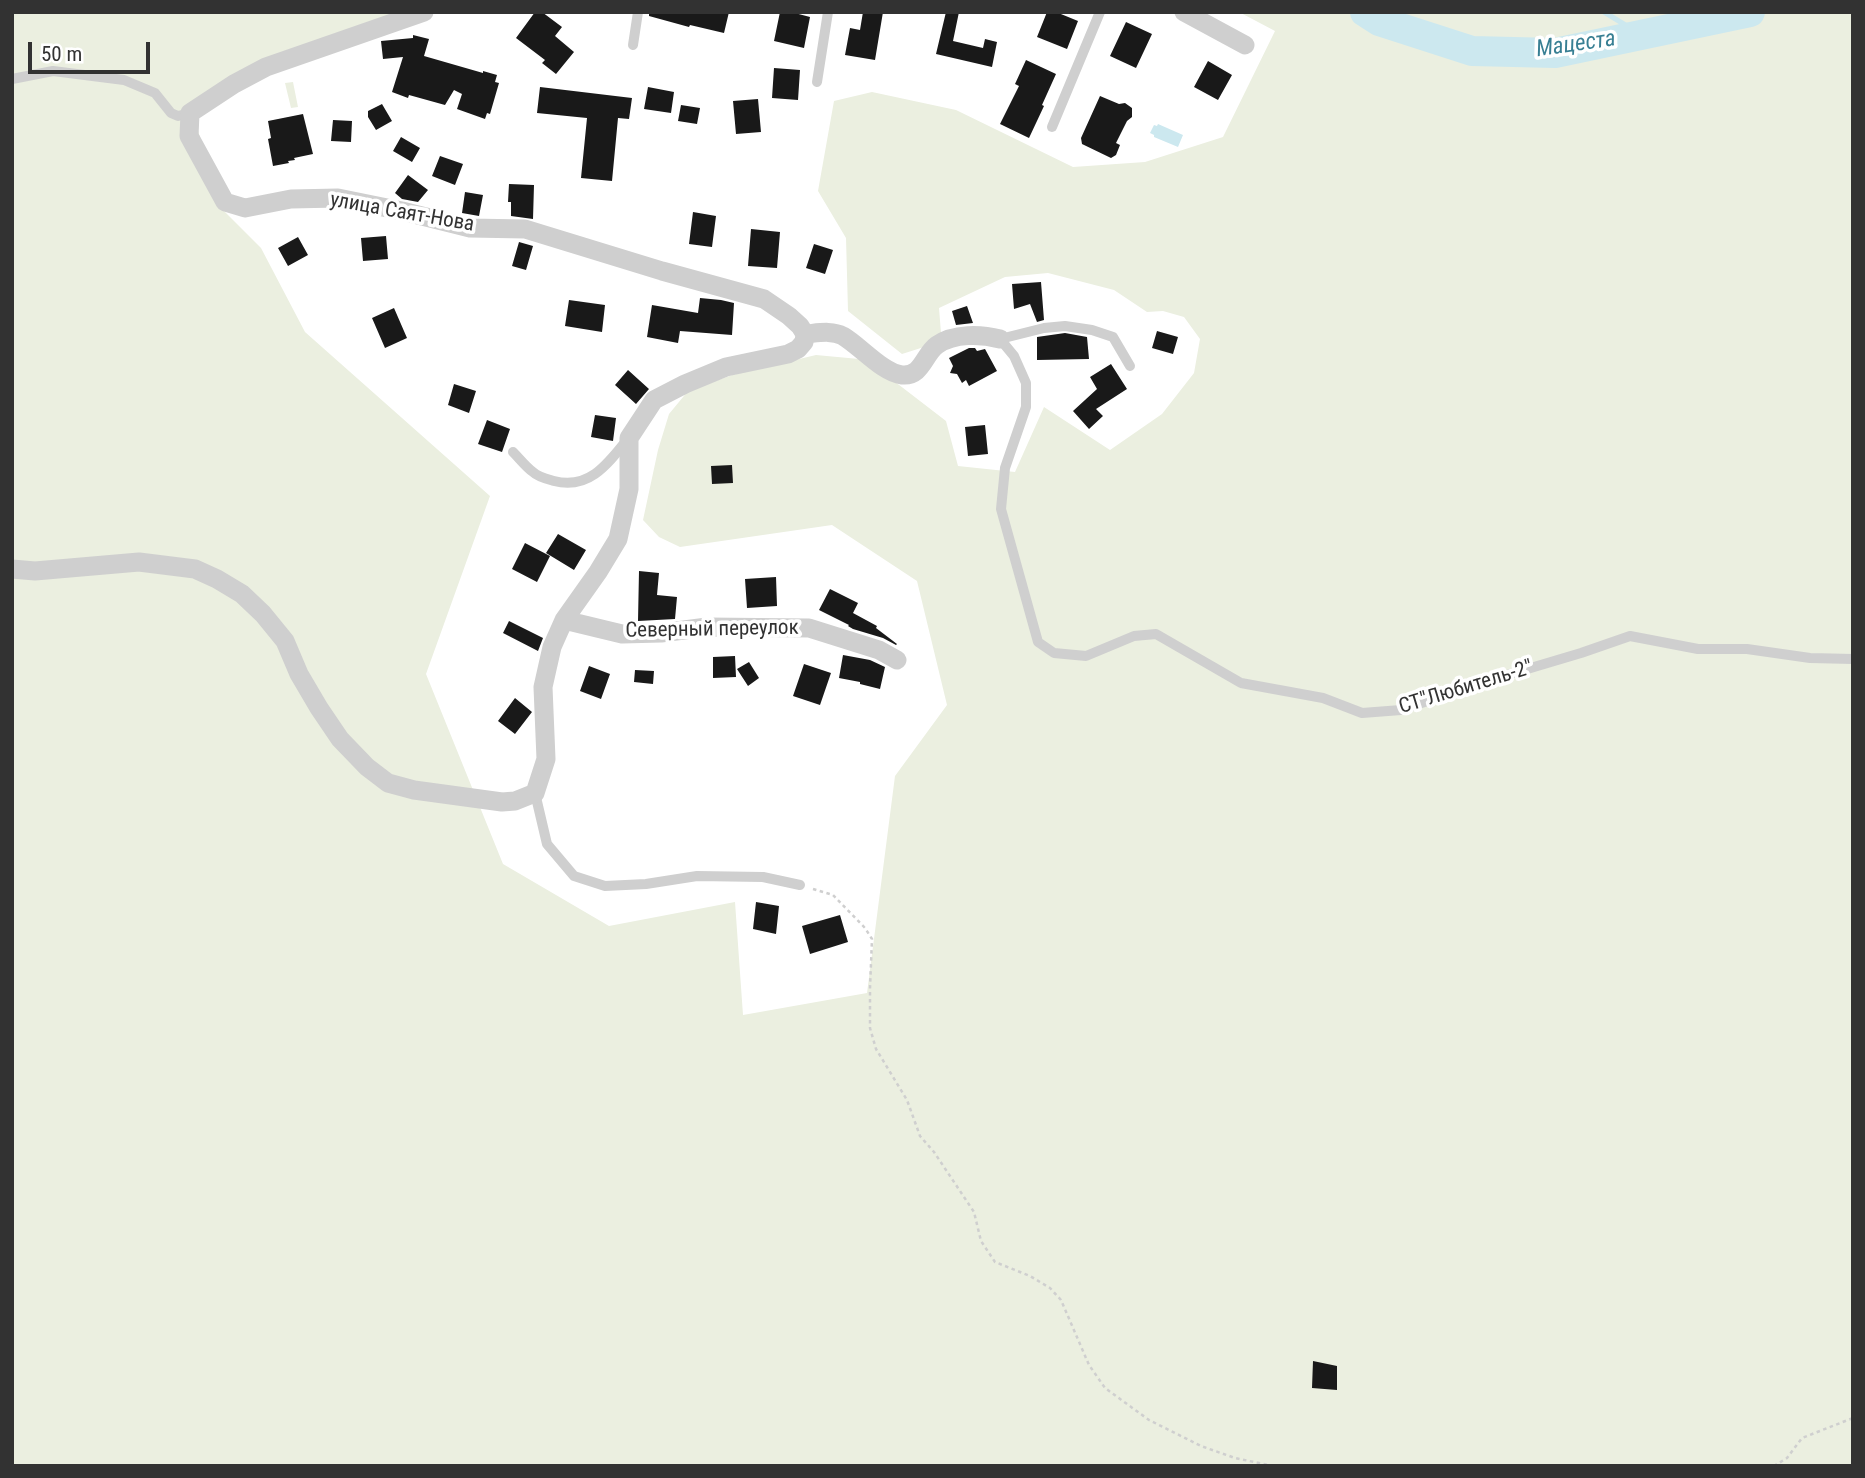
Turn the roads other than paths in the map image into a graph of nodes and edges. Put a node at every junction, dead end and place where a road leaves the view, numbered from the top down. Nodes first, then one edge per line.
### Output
1 (424, 12) edge
2 (638, 12) edge
3 (828, 12) edge
4 (1100, 12) edge
5 (1184, 12) edge
6 (633, 45) dead end
7 (1245, 45) dead end
8 (12, 79) edge
9 (817, 82) dead end
10 (190, 113) junction
11 (1052, 127) dead end
12 (805, 334) junction
13 (1000, 339) junction
14 (1130, 366) dead end
15 (629, 438) junction
16 (513, 452) dead end
17 (12, 569) edge
18 (564, 620) junction
19 (1853, 659) edge
20 (897, 660) dead end
21 (535, 793) junction
22 (800, 885) road end

1 - 10 street
2 - 6 lane
3 - 9 lane
4 - 11 lane
5 - 7 street
8 - 10 lane
10 - 12 street, улица Саят-Нова
12 - 13 street
12 - 15 street
13 - 14 lane
13 - 19 lane, СТ"Любитель-2"
15 - 16 lane
15 - 18 street
17 - 21 street
18 - 20 street, Северный переулок
18 - 21 street
21 - 22 lane

